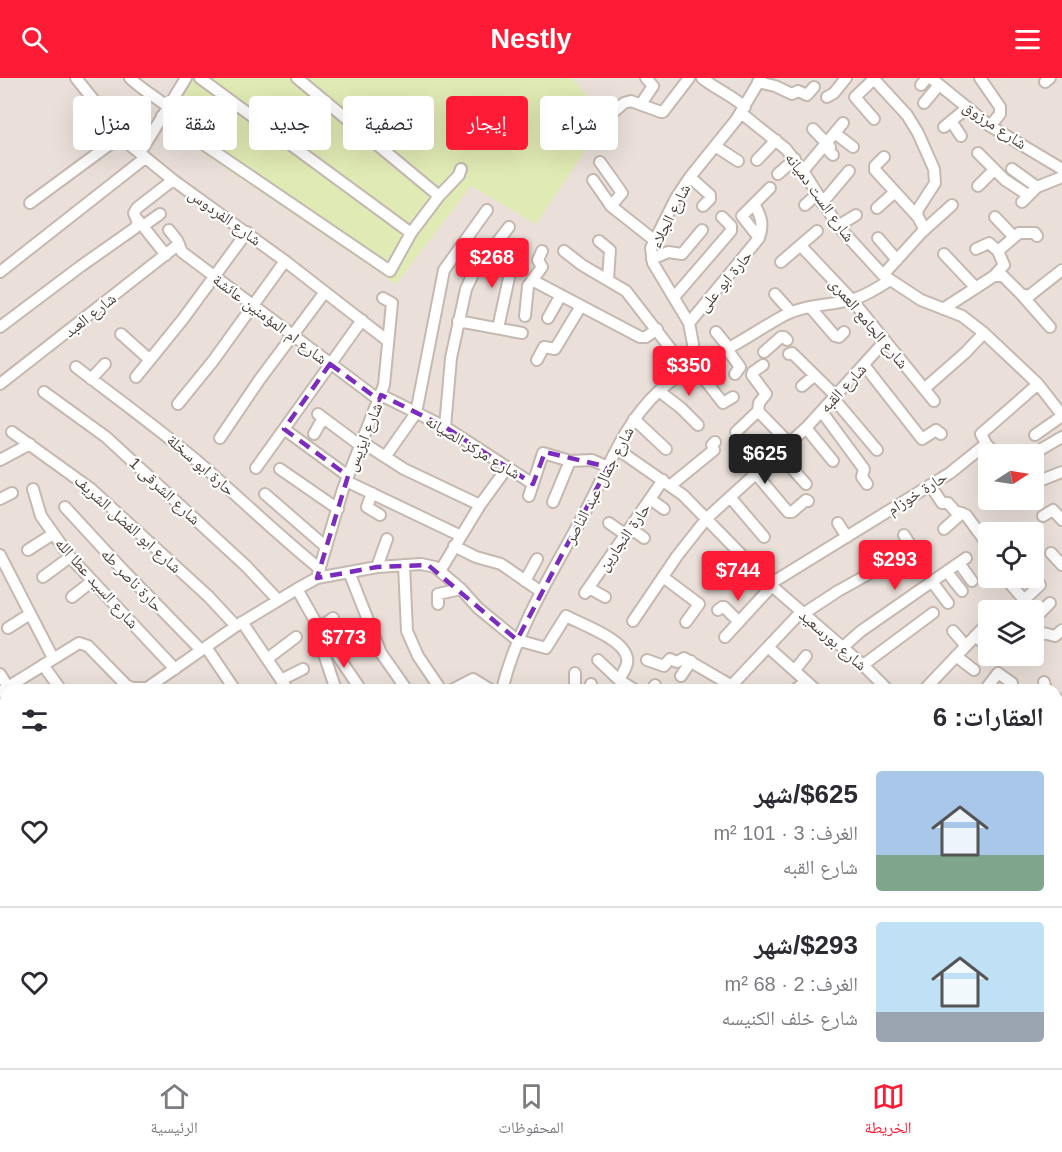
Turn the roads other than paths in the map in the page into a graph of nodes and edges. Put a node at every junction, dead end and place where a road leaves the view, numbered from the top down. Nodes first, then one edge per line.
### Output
1 (76, 78) edge
2 (129, 78) edge
3 (186, 78) edge
4 (200, 78) edge
5 (297, 78) edge
6 (646, 78) edge
7 (689, 78) edge
8 (702, 78) edge
9 (846, 78) edge
10 (874, 78) edge
11 (980, 78) edge
12 (760, 80) edge
13 (930, 81) edge
14 (814, 87) dead end
15 (90, 96) edge
16 (175, 96) edge
17 (827, 97) dead end
18 (924, 103) dead end
19 (641, 104) junction
20 (163, 108) edge
21 (618, 108) edge
22 (967, 108) junction
23 (743, 110) junction
24 (163, 115) edge
25 (874, 119) dead end
26 (843, 123) dead end
27 (990, 126) junction
28 (813, 129) dead end
29 (836, 134) junction
30 (961, 136) dead end
31 (776, 140) junction
32 (825, 142) junction
33 (715, 146) junction
34 (853, 147) dead end
35 (102, 150) edge
36 (136, 150) edge
37 (220, 150) edge
38 (978, 153) dead end
39 (142, 155) junction
40 (832, 155) dead end
41 (884, 157) dead end
42 (795, 159) junction
43 (757, 160) dead end
44 (738, 161) dead end
45 (600, 162) dead end
46 (461, 169) dead end
47 (1012, 169) dead end
48 (1062, 169) edge
49 (994, 170) junction
50 (803, 171) junction
51 (849, 171) dead end
52 (778, 174) dead end
53 (690, 177) junction
54 (1062, 177) edge
55 (173, 180) junction
56 (593, 180) dead end
57 (978, 186) dead end
58 (1037, 187) junction
59 (770, 188) dead end
60 (895, 192) junction
61 (439, 196) junction
62 (819, 199) junction
63 (30, 203) dead end
64 (754, 204) junction
65 (805, 205) dead end
66 (611, 206) junction
67 (703, 206) dead end
68 (952, 206) dead end
69 (877, 208) dead end
70 (487, 210) dead end
71 (160, 214) dead end
72 (856, 215) dead end
73 (722, 217) dead end
74 (918, 217) junction
75 (995, 217) dead end
76 (141, 223) junction
77 (838, 226) junction
78 (509, 227) dead end
79 (169, 230) dead end
80 (702, 230) dead end
81 (817, 231) dead end
82 (247, 232) junction
83 (922, 232) junction
84 (411, 233) junction
85 (1037, 236) dead end
86 (1014, 237) junction
87 (759, 238) junction
88 (878, 238) dead end
89 (654, 240) junction
90 (599, 241) dead end
91 (179, 244) junction
92 (801, 246) junction
93 (976, 249) dead end
94 (542, 251) dead end
95 (564, 251) dead end
96 (998, 251) junction
97 (944, 254) dead end
98 (166, 255) junction
99 (516, 259) dead end
100 (652, 259) junction
101 (897, 260) junction
102 (285, 261) junction
103 (781, 262) dead end
104 (1062, 270) edge
105 (0, 272) edge
106 (994, 276) junction
107 (214, 277) junction
108 (886, 278) junction
109 (608, 279) junction
110 (532, 280) junction
111 (976, 288) junction
112 (325, 292) junction
113 (775, 294) dead end
114 (1021, 294) junction
115 (561, 295) junction
116 (675, 296) junction
117 (383, 298) dead end
118 (852, 300) junction
119 (253, 306) junction
120 (581, 306) junction
121 (810, 307) junction
122 (943, 309) junction
123 (791, 312) junction
124 (525, 316) dead end
125 (548, 318) dead end
126 (362, 320) junction
127 (458, 321) junction
128 (689, 323) junction
129 (0, 327) edge
130 (1050, 327) dead end
131 (498, 328) junction
132 (657, 329) junction
133 (762, 329) junction
134 (716, 332) dead end
135 (844, 332) dead end
136 (522, 333) dead end
137 (984, 333) junction
138 (121, 334) dead end
139 (292, 335) junction
140 (787, 340) dead end
141 (387, 341) junction
142 (885, 341) junction
143 (774, 343) junction
144 (728, 349) junction
145 (764, 352) dead end
146 (789, 354) dead end
147 (150, 360) junction
148 (537, 360) dead end
149 (105, 364) dead end
150 (330, 364) junction
151 (763, 365) dead end
152 (864, 365) junction
153 (76, 368) dead end
154 (690, 368) junction
155 (735, 374) dead end
156 (814, 376) junction
157 (136, 377) dead end
158 (91, 379) junction
159 (0, 384) edge
160 (1038, 384) junction
161 (802, 386) dead end
162 (924, 389) junction
163 (659, 391) junction
164 (44, 392) dead end
165 (726, 396) dead end
166 (380, 398) junction
167 (835, 398) junction
168 (934, 401) dead end
169 (178, 404) dead end
170 (822, 412) junction
171 (416, 413) junction
172 (1062, 414) edge
173 (771, 418) junction
174 (634, 419) junction
175 (698, 426) dead end
176 (444, 427) junction
177 (806, 428) junction
178 (284, 429) junction
179 (12, 432) dead end
180 (736, 432) dead end
181 (314, 434) dead end
182 (941, 434) dead end
183 (1035, 435) dead end
184 (1062, 437) edge
185 (220, 438) dead end
186 (715, 442) dead end
187 (30, 444) junction
188 (361, 444) junction
189 (790, 444) junction
190 (986, 444) edge
191 (1044, 448) edge
192 (617, 449) junction
193 (666, 449) dead end
194 (877, 450) dead end
195 (978, 451) edge
196 (778, 454) junction
197 (385, 457) junction
198 (0, 460) edge
199 (833, 460) dead end
200 (570, 461) junction
201 (608, 467) junction
202 (256, 468) dead end
203 (507, 468) junction
204 (280, 469) dead end
205 (1062, 472) edge
206 (756, 474) junction
207 (347, 479) junction
208 (1044, 481) edge
209 (667, 482) junction
210 (533, 484) junction
211 (806, 484) dead end
212 (867, 484) dead end
213 (930, 485) junction
214 (33, 489) dead end
215 (12, 493) dead end
216 (372, 493) junction
217 (265, 495) dead end
218 (529, 496) dead end
219 (730, 496) junction
220 (0, 499) edge
221 (650, 499) junction
222 (808, 501) dead end
223 (553, 502) dead end
224 (480, 505) junction
225 (65, 507) dead end
226 (338, 509) junction
227 (664, 509) dead end
228 (962, 513) junction
229 (380, 515) dead end
230 (1043, 516) dead end
231 (707, 518) junction
232 (1062, 520) edge
233 (609, 523) dead end
234 (838, 523) dead end
235 (630, 524) junction
236 (944, 529) dead end
237 (978, 531) edge
238 (53, 534) junction
239 (904, 535) dead end
240 (460, 536) junction
241 (764, 537) dead end
242 (847, 537) junction
243 (644, 538) dead end
244 (387, 539) dead end
245 (454, 546) junction
246 (326, 547) junction
247 (28, 550) dead end
248 (1051, 552) dead end
249 (0, 555) edge
250 (70, 557) junction
251 (537, 559) dead end
252 (608, 561) junction
253 (747, 561) junction
254 (1061, 562) edge
255 (404, 565) junction
256 (377, 567) junction
257 (618, 568) dead end
258 (349, 572) junction
259 (440, 572) junction
260 (947, 572) junction
261 (318, 574) junction
262 (44, 577) dead end
263 (663, 577) junction
264 (729, 579) dead end
265 (525, 580) junction
266 (972, 581) dead end
267 (91, 582) junction
268 (933, 583) junction
269 (771, 585) junction
270 (1014, 588) edge
271 (297, 589) junction
272 (461, 589) junction
273 (540, 591) junction
274 (962, 591) dead end
275 (72, 597) dead end
276 (605, 597) dead end
277 (278, 600) junction
278 (1024, 600) edge
279 (948, 603) dead end
280 (1050, 603) dead end
281 (438, 604) dead end
282 (1044, 609) edge
283 (718, 610) dead end
284 (802, 613) junction
285 (933, 613) dead end
286 (30, 614) junction
287 (333, 618) dead end
288 (633, 621) dead end
289 (739, 621) junction
290 (686, 622) dead end
291 (239, 624) junction
292 (8, 627) dead end
293 (319, 628) junction
294 (1062, 630) edge
295 (953, 631) dead end
296 (978, 633) edge
297 (1044, 633) edge
298 (975, 636) junction
299 (296, 637) dead end
300 (725, 637) dead end
301 (978, 638) edge
302 (517, 639) junction
303 (966, 646) junction
304 (768, 647) junction
305 (843, 647) junction
306 (203, 649) junction
307 (806, 656) dead end
308 (956, 656) junction
309 (325, 657) dead end
310 (267, 659) junction
311 (598, 660) dead end
312 (646, 660) dead end
313 (48, 661) junction
314 (691, 661) junction
315 (863, 665) junction
316 (175, 669) junction
317 (303, 669) dead end
318 (795, 670) junction
319 (974, 670) dead end
320 (575, 673) dead end
321 (681, 676) dead end
322 (281, 680) junction
323 (619, 680) junction
324 (806, 681) junction
325 (1012, 683) dead end
326 (12, 684) edge
327 (57, 684) edge
328 (119, 684) edge
329 (155, 684) edge
330 (230, 684) edge
331 (284, 684) edge
332 (334, 684) edge
333 (357, 684) edge
334 (403, 684) edge
335 (437, 684) edge
336 (463, 684) edge
337 (481, 684) edge
338 (504, 684) edge
339 (575, 684) edge
340 (625, 684) edge
341 (729, 684) edge
342 (739, 684) edge
343 (802, 684) edge
344 (809, 684) edge
345 (882, 684) edge
346 (925, 684) edge
347 (990, 684) edge

1 - 15 street, شارع الفردوس
2 - 20 street
3 - 16 street
4 - 84 street
5 - 61 street
6 - 19 street
7 - 19 street
8 - 23 street, شارع الست دميانه
9 - 17 street
10 - 25 street
10 - 74 street
11 - 27 street
12 - 14 street
12 - 23 street, شارع الجلاء
13 - 18 street
13 - 22 street, شارع مرزوق
19 - 21 street
22 - 27 street, شارع مرزوق
22 - 30 street
23 - 31 street, شارع الست دميانه
23 - 33 street, شارع الجلاء
24 - 39 street
26 - 29 street
27 - 48 street, شارع مرزوق
28 - 32 street
29 - 32 street
29 - 34 street
31 - 42 street, شارع الست دميانه
31 - 43 street
32 - 40 street
32 - 50 street
33 - 44 street
33 - 53 street, شارع الجلاء
35 - 63 street
36 - 39 street, شارع الفردوس
37 - 84 street
38 - 49 street
39 - 55 street, شارع الفردوس
39 - 105 street
41 - 60 street
42 - 50 street, شارع الست دميانه
42 - 52 street
45 - 66 street
46 - 61 street
47 - 58 street
49 - 57 street
49 - 58 street
50 - 62 street, شارع الست دميانه
51 - 62 street
53 - 67 street
53 - 89 street, شارع الجلاء
54 - 58 street
55 - 76 street
55 - 82 street, شارع الفردوس
56 - 66 street
59 - 64 street
60 - 69 street
60 - 74 street
61 - 84 street
62 - 65 street
62 - 77 street, شارع الست دميانه
64 - 87 street, حارة ابو على
64 - 87 street
66 - 89 street
68 - 83 street, شارع جمال عبد الناصر
70 - 171 street
71 - 76 street
72 - 77 street
73 - 116 street
74 - 83 street
75 - 86 street
76 - 98 street
76 - 129 street
77 - 108 street, شارع الست دميانه
78 - 127 street
79 - 91 street, شارع ام المؤمنين عائشة
80 - 100 street
81 - 92 street
82 - 102 street, شارع الفردوس
82 - 107 street
83 - 101 street, شارع جمال عبد الناصر
85 - 86 street
86 - 96 street
87 - 128 street, حارة ابو على
88 - 101 street
89 - 100 street, شارع الجلاء
90 - 109 street
91 - 98 street, شارع العبد
91 - 107 street, شارع ام المؤمنين عائشة
92 - 103 street
92 - 118 street, شارع الجامع العمرى
93 - 96 street
94 - 110 street
95 - 109 street
96 - 106 street
97 - 111 street
98 - 159 street, شارع العبد
99 - 131 street
100 - 116 street, شارع الجلاء
101 - 108 street, شارع جمال عبد الناصر
102 - 112 street, شارع الفردوس
102 - 119 street
104 - 114 street
106 - 111 street
106 - 114 street
107 - 119 street, شارع ام المؤمنين عائشة
107 - 147 street
108 - 118 street, شارع جمال عبد الناصر
108 - 122 street, شارع الست دميانه
109 - 132 street
110 - 115 street
110 - 124 street
111 - 122 street
112 - 126 street, شارع الفردوس
112 - 139 street
113 - 123 street
114 - 130 street
115 - 120 street
115 - 125 street
116 - 128 street, شارع الجلاء
117 - 141 street, شارع ايزيس
118 - 121 street, شارع جمال عبد الناصر
118 - 142 street, شارع الجامع العمرى
119 - 139 street, شارع ام المؤمنين عائشة
119 - 169 street
120 - 132 street
120 - 148 street
121 - 123 street, شارع جمال عبد الناصر
121 - 135 street
122 - 137 street, شارع الست دميانه
123 - 133 street, شارع جمال عبد الناصر
126 - 141 street, شارع الفردوس
126 - 150 street
127 - 131 street
127 - 176 street
128 - 154 street, شارع الجلاء
131 - 136 street
132 - 154 street
133 - 143 street
133 - 144 street, شارع جمال عبد الناصر
134 - 144 street
137 - 160 street, شارع الست دميانه
137 - 162 street
138 - 147 street
139 - 150 street, شارع ام المؤمنين عائشة
139 - 185 street
140 - 143 street
141 - 166 street, شارع ايزيس
142 - 152 street, شارع القبه
142 - 162 street, شارع الجامع العمرى
143 - 145 street
144 - 154 street, شارع جمال عبد الناصر
144 - 155 street
146 - 156 street
147 - 157 street
149 - 158 street
150 - 166 street, شارع ام المؤمنين عائشة
150 - 178 street
151 - 173 street
152 - 167 street, شارع القبه
152 - 182 street
153 - 158 street, حارة ابو سخلة
154 - 163 street, شارع جمال عبد الناصر
154 - 165 street
156 - 161 street
156 - 167 street
158 - 261 street, حارة ابو سخلة
160 - 172 street, شارع الست دميانه
160 - 190 street, حارة خوزام
162 - 168 street, شارع الجامع العمرى
163 - 174 street, شارع جمال عبد الناصر
163 - 175 street
164 - 277 street, شارع الشرقى 1
166 - 171 street, شارع مركز الصيانه
166 - 188 street, شارع ايزيس
167 - 170 street, شارع القبه
167 - 194 street
170 - 177 street, شارع القبه
170 - 212 street
171 - 176 street, شارع مركز الصيانه
171 - 197 street
172 - 183 street
173 - 180 street
173 - 189 street
174 - 192 street, شارع جمال عبد الناصر
174 - 193 street
176 - 203 street, شارع مركز الصيانه
177 - 189 street, شارع القبه
177 - 199 street
178 - 202 street
178 - 207 street
179 - 187 street, شارع ابو الفضل الشريف
181 - 188 street
184 - 191 street
186 - 209 street, حارة النجارين
187 - 198 street
187 - 291 street, شارع ابو الفضل الشريف
188 - 197 street
188 - 207 street, شارع ايزيس
189 - 196 street, شارع القبه
192 - 201 street, شارع جمال عبد الناصر
192 - 209 street, شارع بورسعيد
195 - 213 street, حارة خوزام
196 - 206 street, شارع القبه
196 - 211 street
197 - 224 street
200 - 201 street
200 - 210 street
200 - 223 street
201 - 273 street, شارع جمال عبد الناصر
203 - 210 street, شارع مركز الصيانه
203 - 224 street
204 - 226 street
205 - 208 street
206 - 219 street, شارع القبه
206 - 222 street
207 - 216 street
207 - 226 street, شارع ايزيس
209 - 221 street, حارة النجارين
209 - 231 street, شارع بورسعيد
210 - 218 street
213 - 228 street
213 - 242 street, حارة خوزام
214 - 238 street, شارع السيد عطا الله
215 - 220 street
216 - 229 street
216 - 240 street
217 - 246 street
219 - 231 street, شارع القبه
219 - 241 street
221 - 227 street
221 - 235 street, حارة النجارين
224 - 240 street
225 - 306 street, حارة ناصر طه
226 - 246 street, شارع ايزيس
228 - 236 street
228 - 237 street
230 - 232 street
231 - 253 street, شارع بورسعيد
231 - 263 street, شارع القبه
233 - 235 street
234 - 242 street
235 - 243 street
235 - 252 street, حارة النجارين
238 - 247 street
238 - 250 street, شارع السيد عطا الله
239 - 284 street
240 - 245 street
242 - 269 street, حارة خوزام
244 - 256 street
245 - 259 street
245 - 265 street
246 - 261 street, شارع ايزيس
248 - 254 street
249 - 286 street
250 - 262 street
250 - 267 street, شارع السيد عطا الله
251 - 265 street
252 - 257 street
252 - 276 street, حارة النجارين
253 - 264 street
253 - 269 street, شارع بورسعيد
255 - 256 street
255 - 259 street
255 - 335 street
256 - 258 street
258 - 261 street
258 - 334 street
259 - 272 street
260 - 266 street
260 - 268 street
260 - 274 street
261 - 271 street
263 - 288 street, شارع القبه
263 - 290 street
265 - 273 street
267 - 275 street
267 - 316 street, شارع السيد عطا الله
268 - 279 street
268 - 305 street
269 - 284 street, شارع بورسعيد
269 - 289 street, حارة خوزام
270 - 278 street
271 - 277 street
271 - 293 street
272 - 281 street
272 - 302 street
273 - 302 street, شارع جمال عبد الناصر
277 - 291 street
280 - 282 street
283 - 289 street
284 - 304 street
284 - 305 street, شارع بورسعيد
285 - 315 street
286 - 292 street
286 - 313 street
287 - 293 street
289 - 300 street, حارة خوزام
291 - 306 street
291 - 310 street, شارع ابو الفضل الشريف
293 - 333 street
294 - 297 street
295 - 303 street
296 - 298 street
298 - 301 street
298 - 303 street
299 - 310 street
302 - 323 street
302 - 338 street, شارع جمال عبد الناصر
303 - 308 street
304 - 318 street
304 - 342 street
305 - 315 street, شارع بورسعيد
306 - 316 street
306 - 330 street
307 - 318 street
308 - 319 street
308 - 346 street
309 - 332 street
310 - 322 street, شارع ابو الفضل الشريف
311 - 323 street
312 - 314 street
313 - 326 street
313 - 327 street
313 - 328 street
314 - 321 street
314 - 341 street
315 - 345 street, شارع بورسعيد
316 - 329 street
317 - 322 street
318 - 324 street
320 - 339 street
322 - 331 street, شارع ابو الفضل الشريف
323 - 340 street
324 - 343 street
324 - 344 street
325 - 347 street
336 - 337 street

